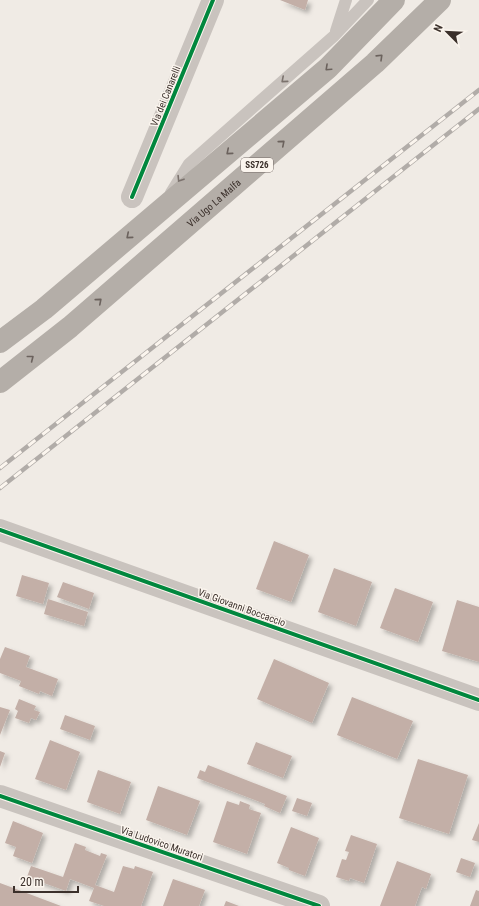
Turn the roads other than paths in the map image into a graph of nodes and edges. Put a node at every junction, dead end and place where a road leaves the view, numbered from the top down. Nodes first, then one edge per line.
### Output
1 (213, 0) edge
2 (346, 0) edge
3 (368, 0) edge
4 (394, 0) edge
5 (440, 0) edge
6 (334, 36) junction
7 (132, 198) dead end
8 (161, 210) junction
9 (0, 342) edge
10 (0, 382) edge
11 (0, 530) edge
12 (479, 700) edge
13 (0, 796) edge
14 (319, 906) edge

1 - 7 street, Via dei Canarelli
2 - 6 lane
3 - 6 lane
4 -> 8 highway, SS726
10 -> 5 highway, Via Ugo La Malfa / SS726
6 -> 8 lane
8 -> 9 highway, SS726
11 - 12 street, Via Giovanni Boccaccio
13 - 14 street, Via Ludovico Muratori

